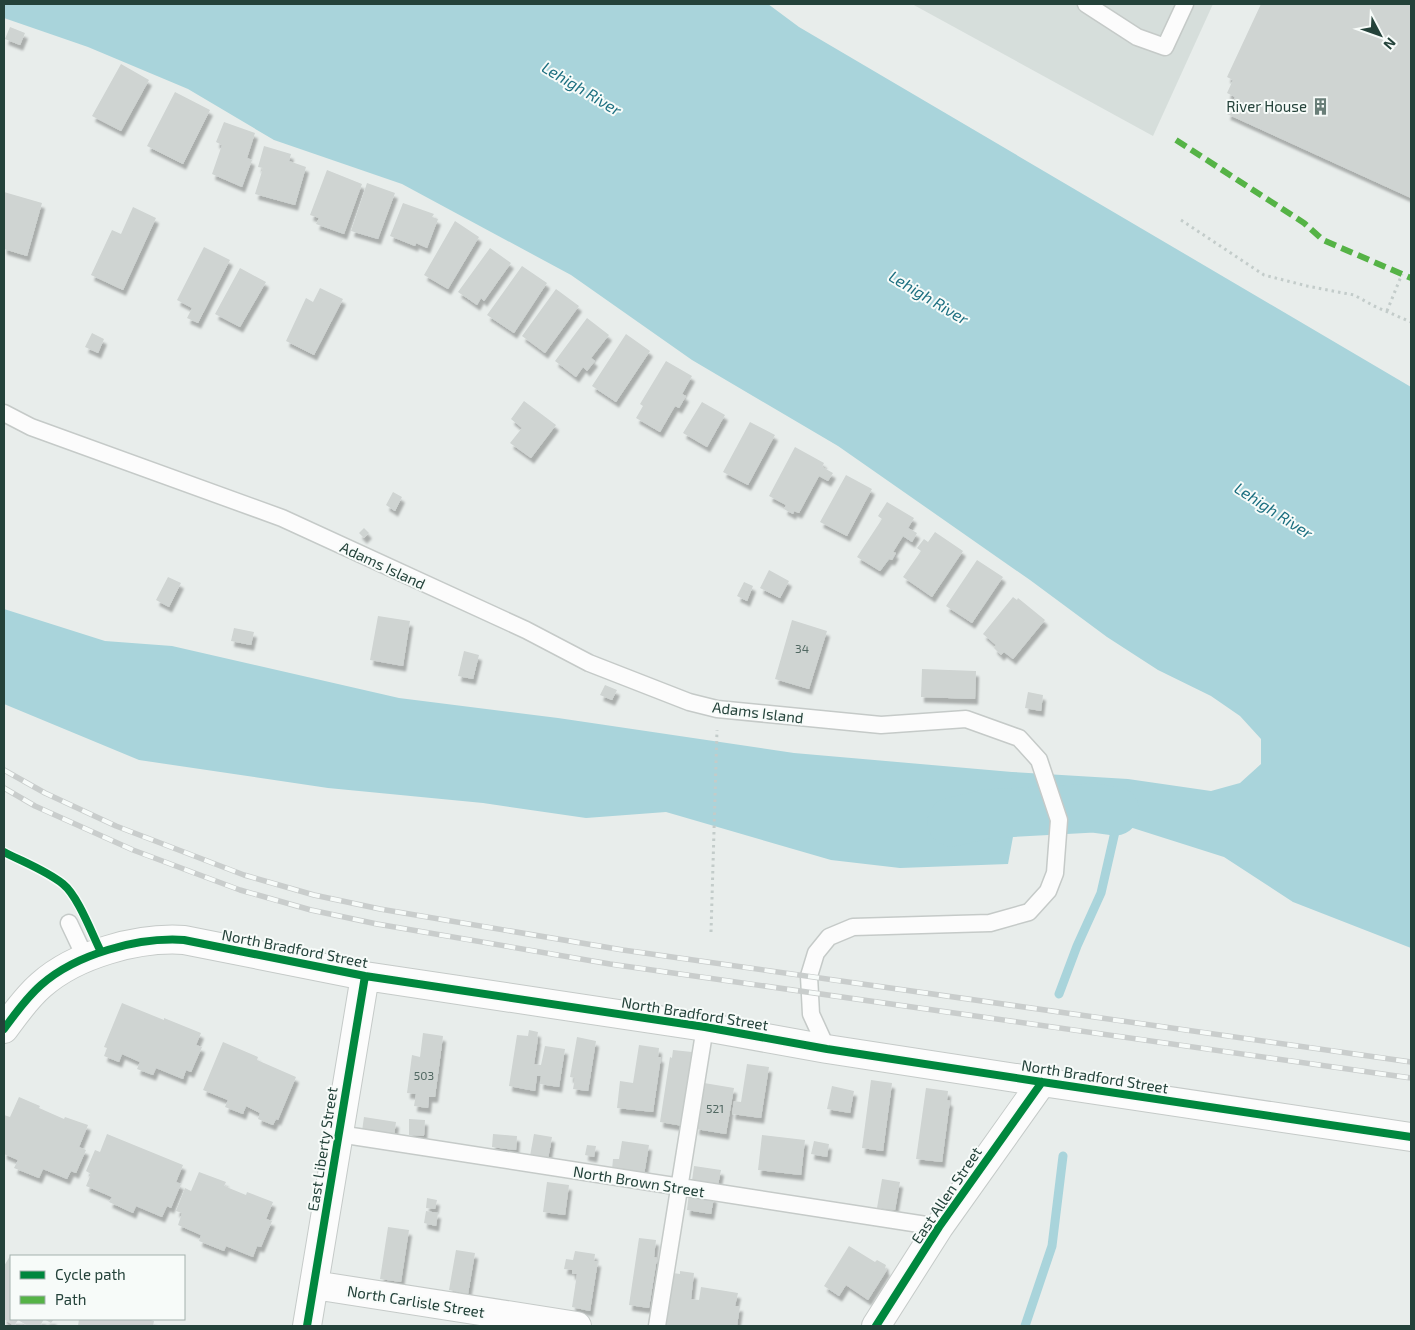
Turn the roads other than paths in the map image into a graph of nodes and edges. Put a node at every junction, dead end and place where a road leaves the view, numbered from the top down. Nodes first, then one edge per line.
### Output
1 (1086, 4) edge
2 (1185, 4) edge
3 (4, 413) edge
4 (68, 923) dead end
5 (86, 959) junction
6 (364, 976) junction
7 (705, 1027) junction
8 (4, 1029) edge
9 (827, 1049) junction
10 (1042, 1082) junction
11 (338, 1134) junction
12 (1411, 1137) edge
13 (679, 1187) junction
14 (939, 1227) junction
15 (314, 1285) junction
16 (307, 1326) edge
17 (577, 1326) edge
18 (657, 1326) edge
19 (876, 1326) edge

1 - 2 lane
3 - 9 lane, Adams Island
4 - 5 lane
5 - 6 street, North Bradford Street
5 - 8 street, North Bradford Street
6 - 7 street, North Bradford Street
6 - 11 street, East Liberty Street
7 - 9 street, North Bradford Street
7 - 13 lane
9 - 10 street, North Bradford Street
10 - 12 street, North Bradford Street
10 - 14 street, East Allen Street
11 - 13 lane, North Brown Street
11 - 15 street, East Liberty Street
13 - 14 lane, North Brown Street
13 - 18 lane
14 - 19 street, East Allen Street
15 - 16 street, East Liberty Street
15 - 17 street, North Carlisle Street

